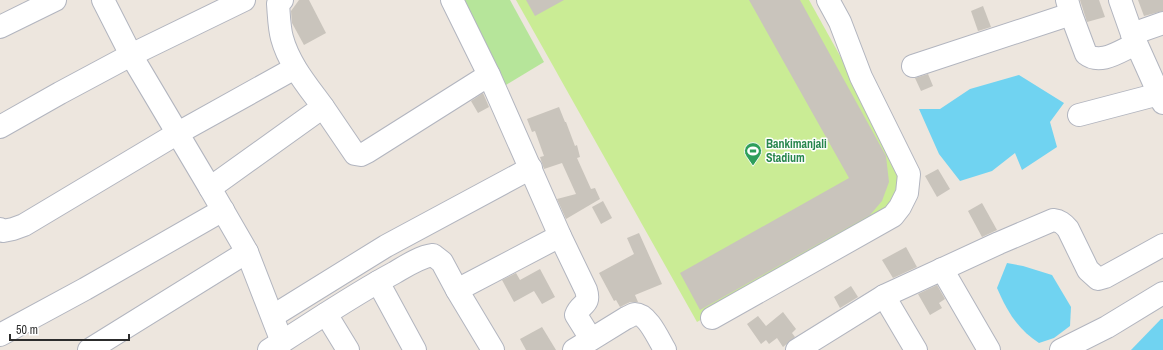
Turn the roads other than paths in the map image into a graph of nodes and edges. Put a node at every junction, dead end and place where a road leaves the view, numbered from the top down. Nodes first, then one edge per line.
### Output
1 (55, 0) edge
2 (103, 0) edge
3 (244, 0) edge
4 (452, 0) edge
5 (828, 0) edge
6 (1120, 0) edge
7 (278, 1) edge
8 (1069, 7) edge
9 (1163, 23) edge
10 (0, 28) edge
11 (1134, 39) junction
12 (130, 56) junction
13 (913, 66) dead end
14 (294, 68) junction
15 (489, 75) junction
16 (1161, 98) edge
17 (323, 107) junction
18 (1079, 115) dead end
19 (0, 127) edge
20 (178, 133) junction
21 (531, 168) junction
22 (210, 188) junction
23 (223, 210) junction
24 (0, 229) edge
25 (560, 236) junction
26 (1163, 245) edge
27 (247, 252) junction
28 (942, 269) junction
29 (378, 282) junction
30 (457, 290) junction
31 (1163, 293) edge
32 (884, 296) junction
33 (326, 314) junction
34 (273, 316) junction
35 (712, 318) dead end
36 (0, 335) edge
37 (583, 345) edge
38 (273, 348) edge
39 (89, 350) edge
40 (348, 350) edge
41 (415, 350) edge
42 (493, 350) edge
43 (664, 350) edge
44 (797, 350) edge
45 (916, 350) edge
46 (989, 350) edge
47 (1060, 350) edge

1 - 10 street
2 - 12 street
3 - 12 street
4 - 15 street
5 - 35 street
6 - 11 street
7 - 14 street
8 - 11 street
8 - 13 street
9 - 11 street
11 - 16 street
12 - 19 street
12 - 20 street
14 - 17 street
14 - 20 street
15 - 17 street
15 - 21 street
16 - 18 street
17 - 22 street
20 - 22 street
20 - 24 street
21 - 25 street
21 - 34 street
22 - 23 street
23 - 27 street
23 - 36 street
25 - 30 street
25 - 37 street
26 - 28 street
27 - 34 street
27 - 39 street
28 - 32 street
28 - 46 street
29 - 30 street
29 - 33 street
29 - 41 street
30 - 42 street
31 - 47 street
32 - 44 street
32 - 45 street
33 - 38 street
33 - 40 street
34 - 38 street
37 - 43 street

